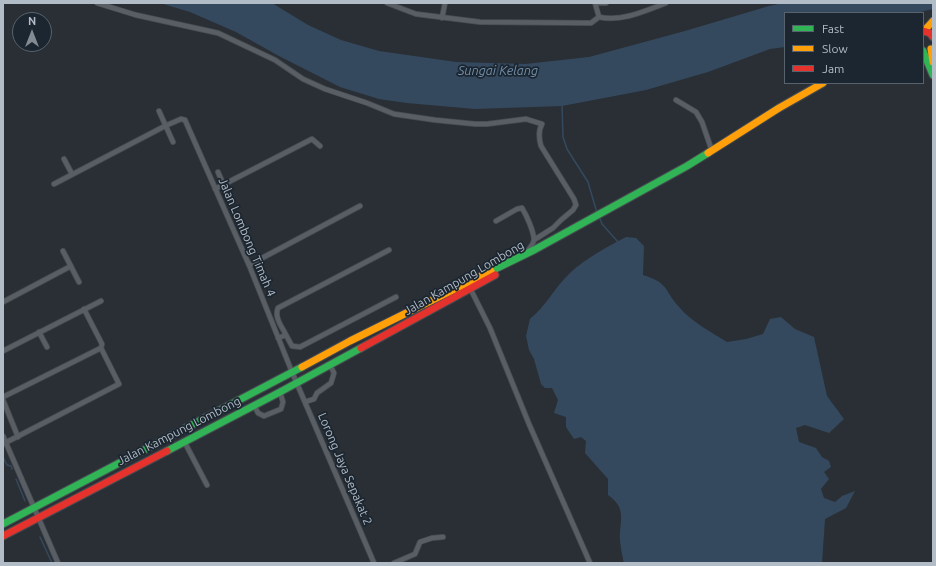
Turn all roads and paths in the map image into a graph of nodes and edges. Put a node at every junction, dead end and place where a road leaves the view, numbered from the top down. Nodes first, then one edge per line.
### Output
1 (97, 3) edge
2 (387, 3) edge
3 (445, 3) edge
4 (595, 3) edge
5 (599, 3) edge
6 (606, 3) edge
7 (666, 3) edge
8 (599, 17) junction
9 (442, 18) junction
10 (933, 21) edge
11 (924, 30) edge
12 (924, 31) edge
13 (933, 36) edge
14 (932, 47) edge
15 (924, 53) edge
16 (933, 62) edge
17 (933, 75) edge
18 (821, 84) edge
19 (676, 100) dead end
20 (159, 111) dead end
21 (165, 126) junction
22 (173, 142) dead end
23 (320, 146) dead end
24 (712, 151) junction
25 (64, 159) dead end
26 (218, 172) dead end
27 (72, 174) junction
28 (54, 184) dead end
29 (223, 185) junction
30 (215, 189) junction
31 (230, 200) dead end
32 (360, 206) dead end
33 (496, 221) dead end
34 (534, 240) junction
35 (389, 250) dead end
36 (534, 250) junction
37 (63, 251) dead end
38 (525, 254) junction
39 (249, 265) junction
40 (70, 266) junction
41 (79, 282) dead end
42 (469, 286) junction
43 (396, 297) dead end
44 (101, 301) dead end
45 (3, 302) edge
46 (84, 309) junction
47 (39, 332) junction
48 (286, 335) junction
49 (278, 338) junction
50 (47, 347) dead end
51 (101, 348) junction
52 (3, 351) edge
53 (330, 364) junction
54 (292, 372) junction
55 (296, 382) junction
56 (280, 392) junction
57 (3, 399) edge
58 (305, 402) junction
59 (254, 405) junction
60 (3, 436) edge
61 (18, 437) junction
62 (184, 441) junction
63 (4, 443) edge
64 (206, 485) dead end
65 (34, 508) junction
66 (38, 518) junction
67 (3, 524) edge
68 (3, 536) edge
69 (443, 536) dead end
70 (58, 563) edge
71 (374, 563) edge
72 (394, 563) edge
73 (590, 563) edge

1 - 34 street
2 - 9 street
3 - 9 street
4 - 8 street
5 - 6 street
7 - 8 street
8 - 9 street
10 - 11 street
12 - 13 street
14 - 16 street
15 - 17 street
18 - 24 street
19 - 24 street
20 - 21 street
21 - 22 street
21 - 27 street
21 - 30 street, Jalan Lombong Timah 4
23 - 29 street
24 - 36 street
25 - 27 street
26 - 29 street
27 - 28 street
29 - 30 street
29 - 31 street
30 - 39 street, Jalan Lombong Timah 4
32 - 39 street
33 - 34 street
34 - 38 street
35 - 48 street
36 - 38 street, Jalan Kampung Lombong
36 - 42 street, Jalan Kampung Lombong
37 - 40 street
38 - 42 street, Jalan Kampung Lombong
39 - 49 street, Jalan Lombong Timah 4
40 - 41 street
40 - 45 street
42 - 53 street, Jalan Kampung Lombong
42 - 54 street, Jalan Kampung Lombong
42 - 73 street
43 - 48 street
44 - 46 street
46 - 47 street
46 - 51 street
47 - 50 street
47 - 52 street
48 - 49 street
49 - 54 street, Jalan Lombong Timah 4
51 - 57 street
51 - 61 street
53 - 55 street, Jalan Kampung Lombong
53 - 58 street
54 - 55 street, Jalan Lombong Timah 4
54 - 65 street, Jalan Kampung Lombong
55 - 56 street, Jalan Kampung Lombong
55 - 58 street, Lorong Jaya Sepakat 2
56 - 59 street, Jalan Kampung Lombong
56 - 59 street
57 - 61 street
58 - 71 street, Lorong Jaya Sepakat 2
59 - 62 street, Jalan Kampung Lombong
60 - 63 street
61 - 63 street
62 - 64 street
62 - 66 street, Jalan Kampung Lombong
63 - 65 street
65 - 66 street
65 - 67 street, Jalan Kampung Lombong
66 - 68 street, Jalan Kampung Lombong
66 - 70 street
69 - 72 street

